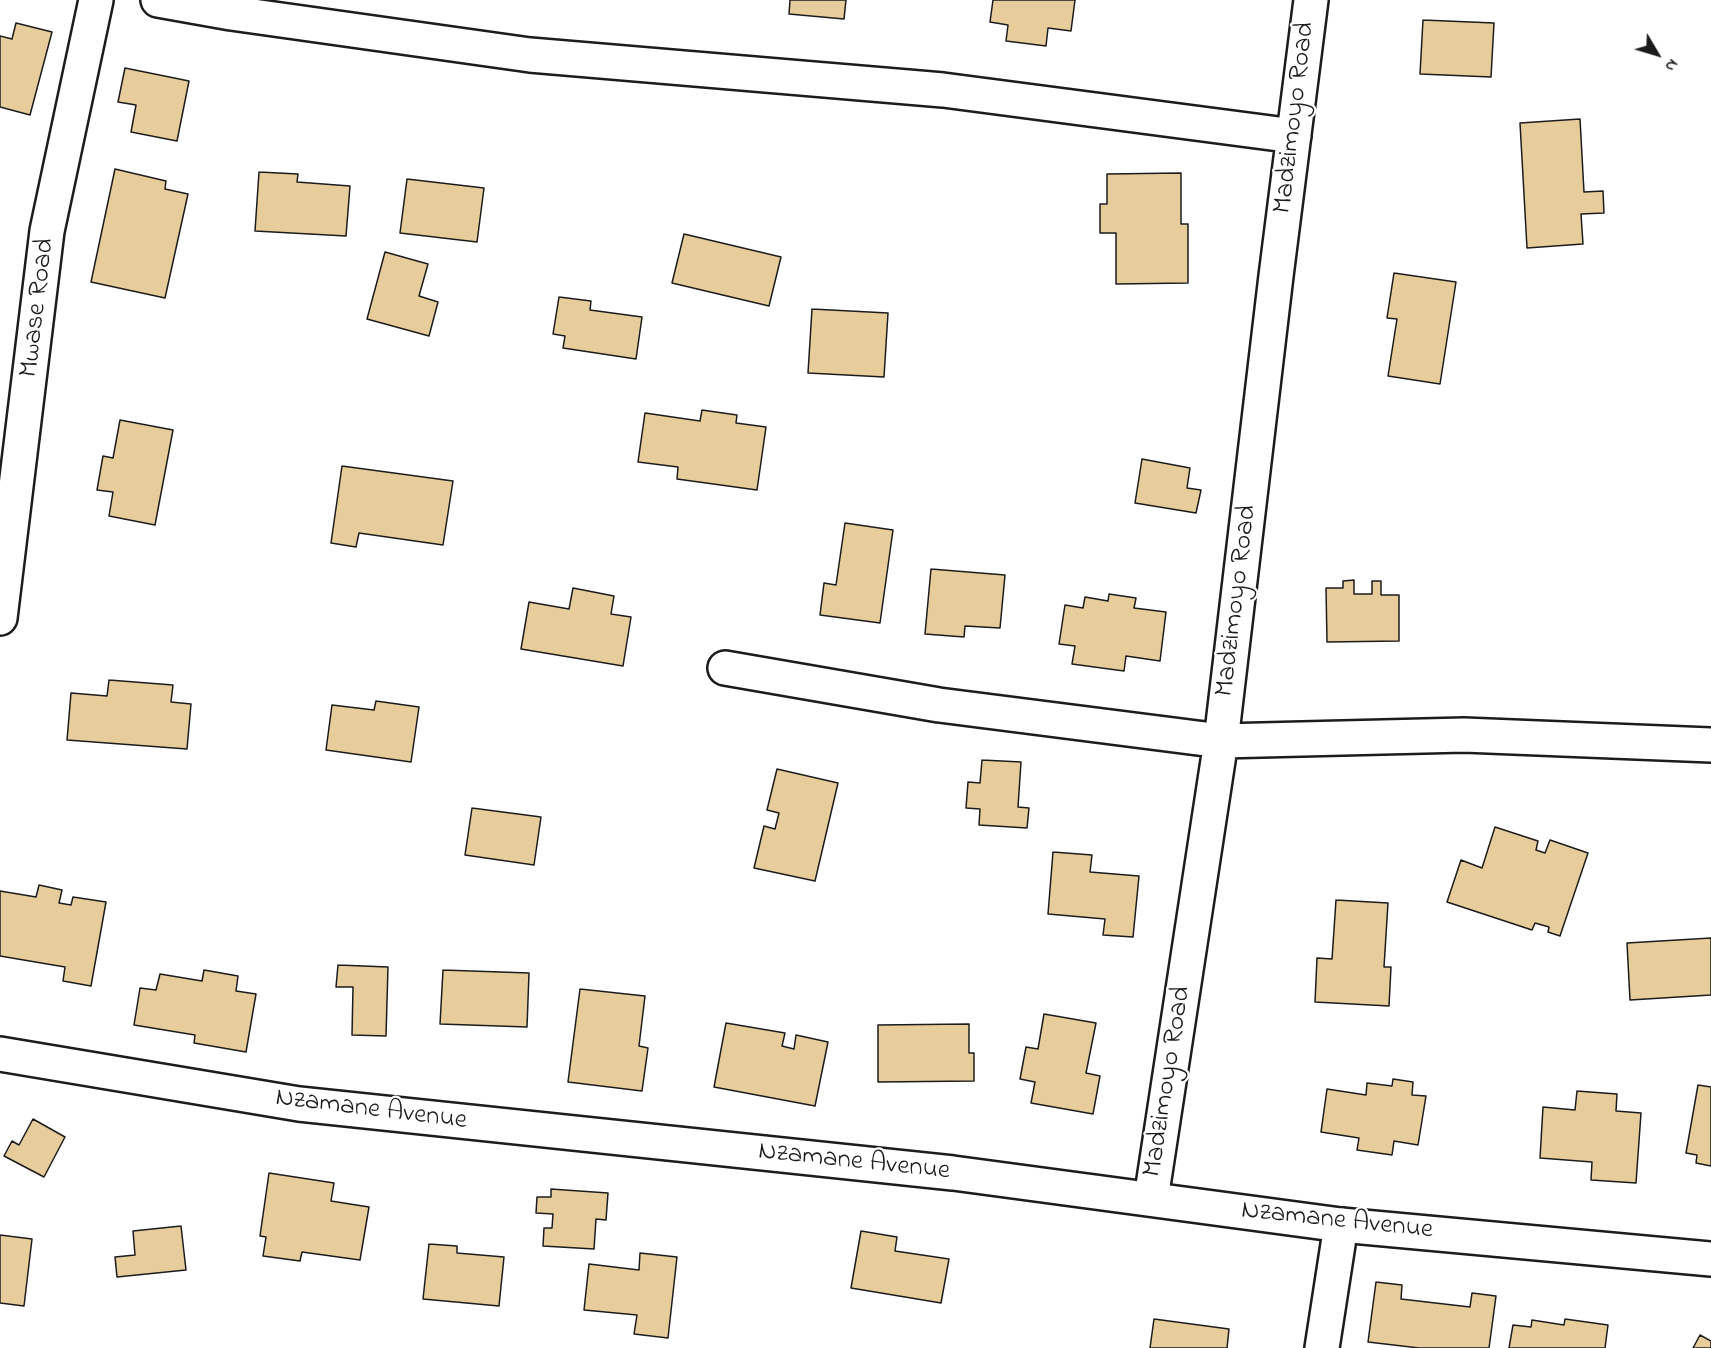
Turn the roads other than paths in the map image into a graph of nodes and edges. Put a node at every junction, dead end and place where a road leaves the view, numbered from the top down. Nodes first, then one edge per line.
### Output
1 (96, 0) edge
2 (158, 0) edge
3 (1311, 0) edge
4 (1294, 136) junction
5 (0, 618) edge
6 (724, 668) dead end
7 (1221, 741) junction
8 (1711, 745) edge
9 (0, 1054) edge
10 (1151, 1200) junction
11 (1341, 1225) junction
12 (1711, 1259) edge
13 (1322, 1348) edge

1 - 5 street, Mwase Road
2 - 4 street
3 - 4 street, Madzimoyo Road
4 - 7 street, Madzimoyo Road
6 - 7 street
7 - 8 street
7 - 10 street, Madzimoyo Road
9 - 10 street, Nzamane Avenue
10 - 11 street, Nzamane Avenue
11 - 12 street, Nzamane Avenue
11 - 13 street

